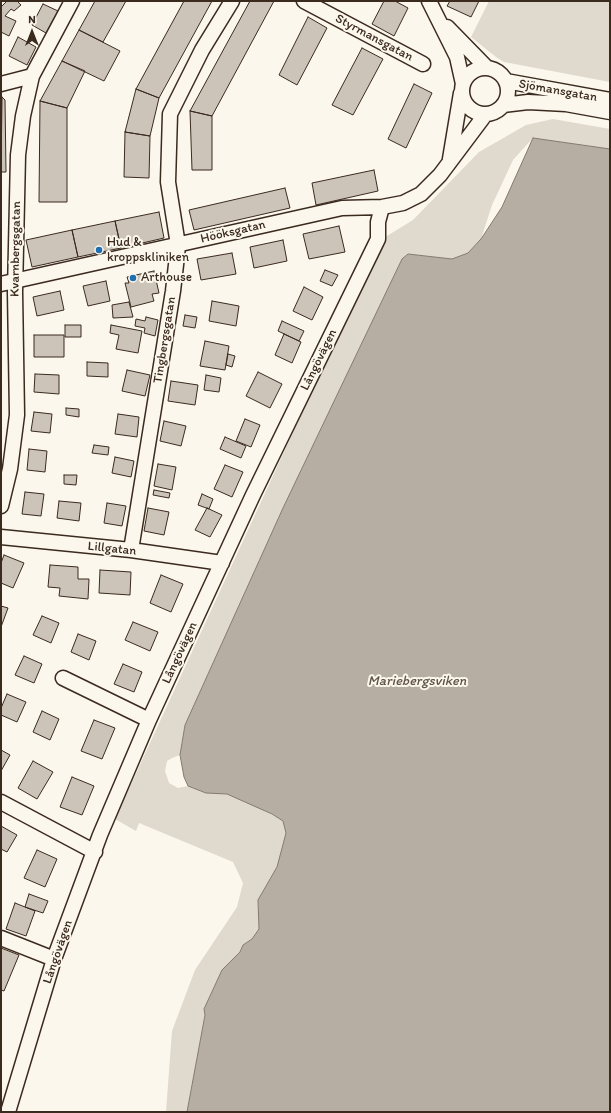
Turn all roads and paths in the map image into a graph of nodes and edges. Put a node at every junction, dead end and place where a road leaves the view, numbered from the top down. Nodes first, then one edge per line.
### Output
1 (72, 1) edge
2 (232, 1) edge
3 (304, 1) edge
4 (429, 1) edge
5 (439, 19) junction
6 (423, 64) dead end
7 (487, 68) junction
8 (32, 76) junction
9 (506, 81) junction
10 (1, 84) edge
11 (462, 87) junction
12 (610, 100) edge
13 (503, 105) junction
14 (610, 112) edge
15 (485, 115) junction
16 (450, 161) junction
17 (382, 207) junction
18 (178, 245) junction
19 (16, 281) junction
20 (1, 284) edge
21 (1, 506) edge
22 (1, 537) edge
23 (131, 550) junction
24 (222, 563) junction
25 (63, 678) dead end
26 (149, 720) junction
27 (1, 802) edge
28 (95, 852) junction
29 (1, 938) edge
30 (54, 959) junction
31 (8, 1112) edge

1 - 8 street, Kvarnbergsgatan
2 - 18 street, Tingbergsgatan
3 - 6 street, Styrmansgatan
4 - 5 street
5 - 7 street
5 - 11 street
7 - 9 street
7 - 11 street
8 - 10 street
8 - 19 street, Kvarnbergsgatan
9 - 12 street, Sjömansgatan
9 - 13 street
11 - 15 street
11 - 16 street, Hööksgatan
13 - 14 street, Sjömansgatan
13 - 15 street
15 - 16 street, Hööksgatan
16 - 17 street, Hööksgatan
17 - 18 street, Hööksgatan
17 - 24 street, Långövägen
18 - 19 street, Hööksgatan
18 - 23 street, Tingbergsgatan
19 - 20 street, Hööksgatan
19 - 21 street, Kvarnbergsgatan
22 - 23 street, Lillgatan
23 - 24 street, Lillgatan
24 - 26 street, Långövägen
25 - 26 street
26 - 28 street, Långövägen
27 - 28 street
28 - 30 street, Långövägen
29 - 30 street
30 - 31 street, Långövägen

